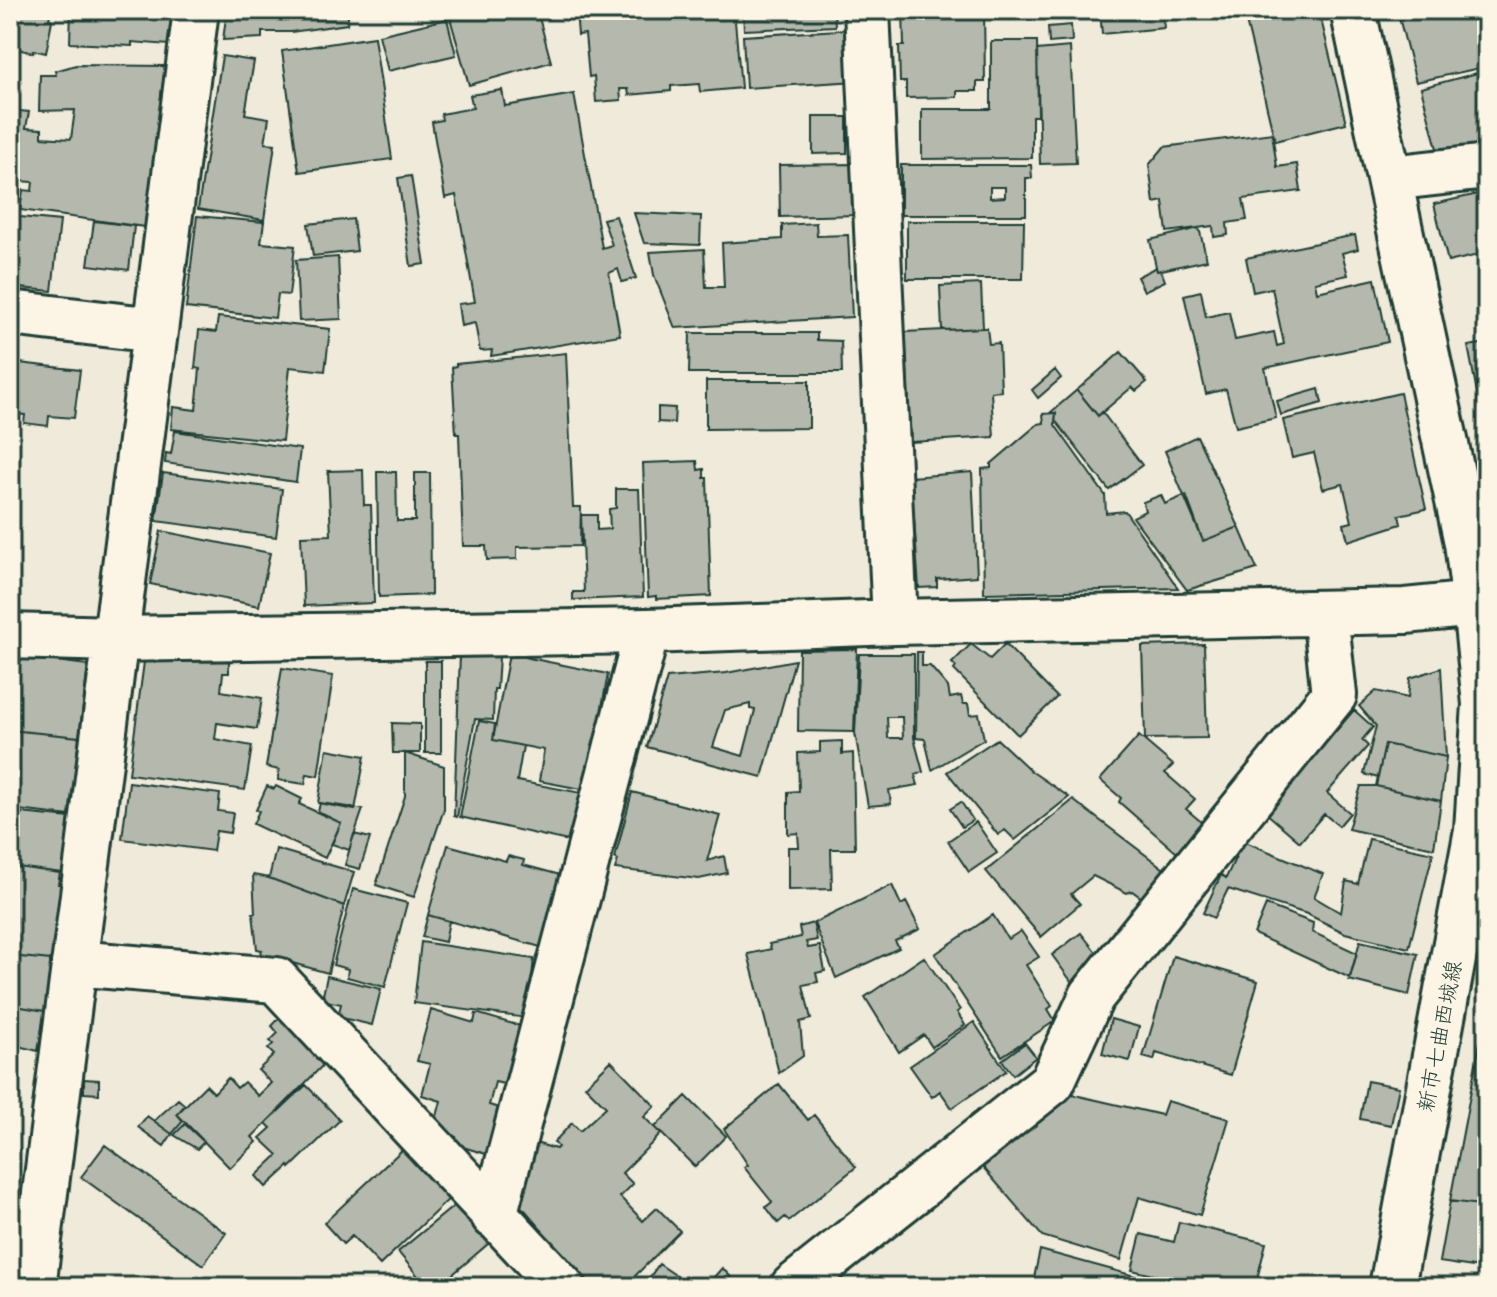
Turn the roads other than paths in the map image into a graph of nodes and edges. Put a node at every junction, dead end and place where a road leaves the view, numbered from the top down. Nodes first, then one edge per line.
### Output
1 (196, 10) edge
2 (867, 10) edge
3 (1353, 10) edge
4 (1487, 167) edge
5 (1390, 178) junction
6 (10, 313) edge
7 (155, 330) junction
8 (1481, 604) edge
9 (1325, 613) junction
10 (895, 622) junction
11 (647, 631) junction
12 (10, 636) edge
13 (115, 639) junction
14 (74, 963) junction
15 (494, 1216) junction
16 (33, 1287) edge
17 (562, 1287) edge
18 (793, 1287) edge
19 (1392, 1287) edge

1 - 7 street
2 - 10 street
3 - 5 street, 新市七曲西城線
4 - 5 street
5 - 8 street, 新市七曲西城線
6 - 7 street
7 - 13 street
8 - 9 street
8 - 19 street, 新市七曲西城線
9 - 10 street
9 - 18 street
10 - 11 street
11 - 13 street
11 - 15 street
12 - 13 street
13 - 14 street
14 - 15 street
14 - 16 street
15 - 17 street

